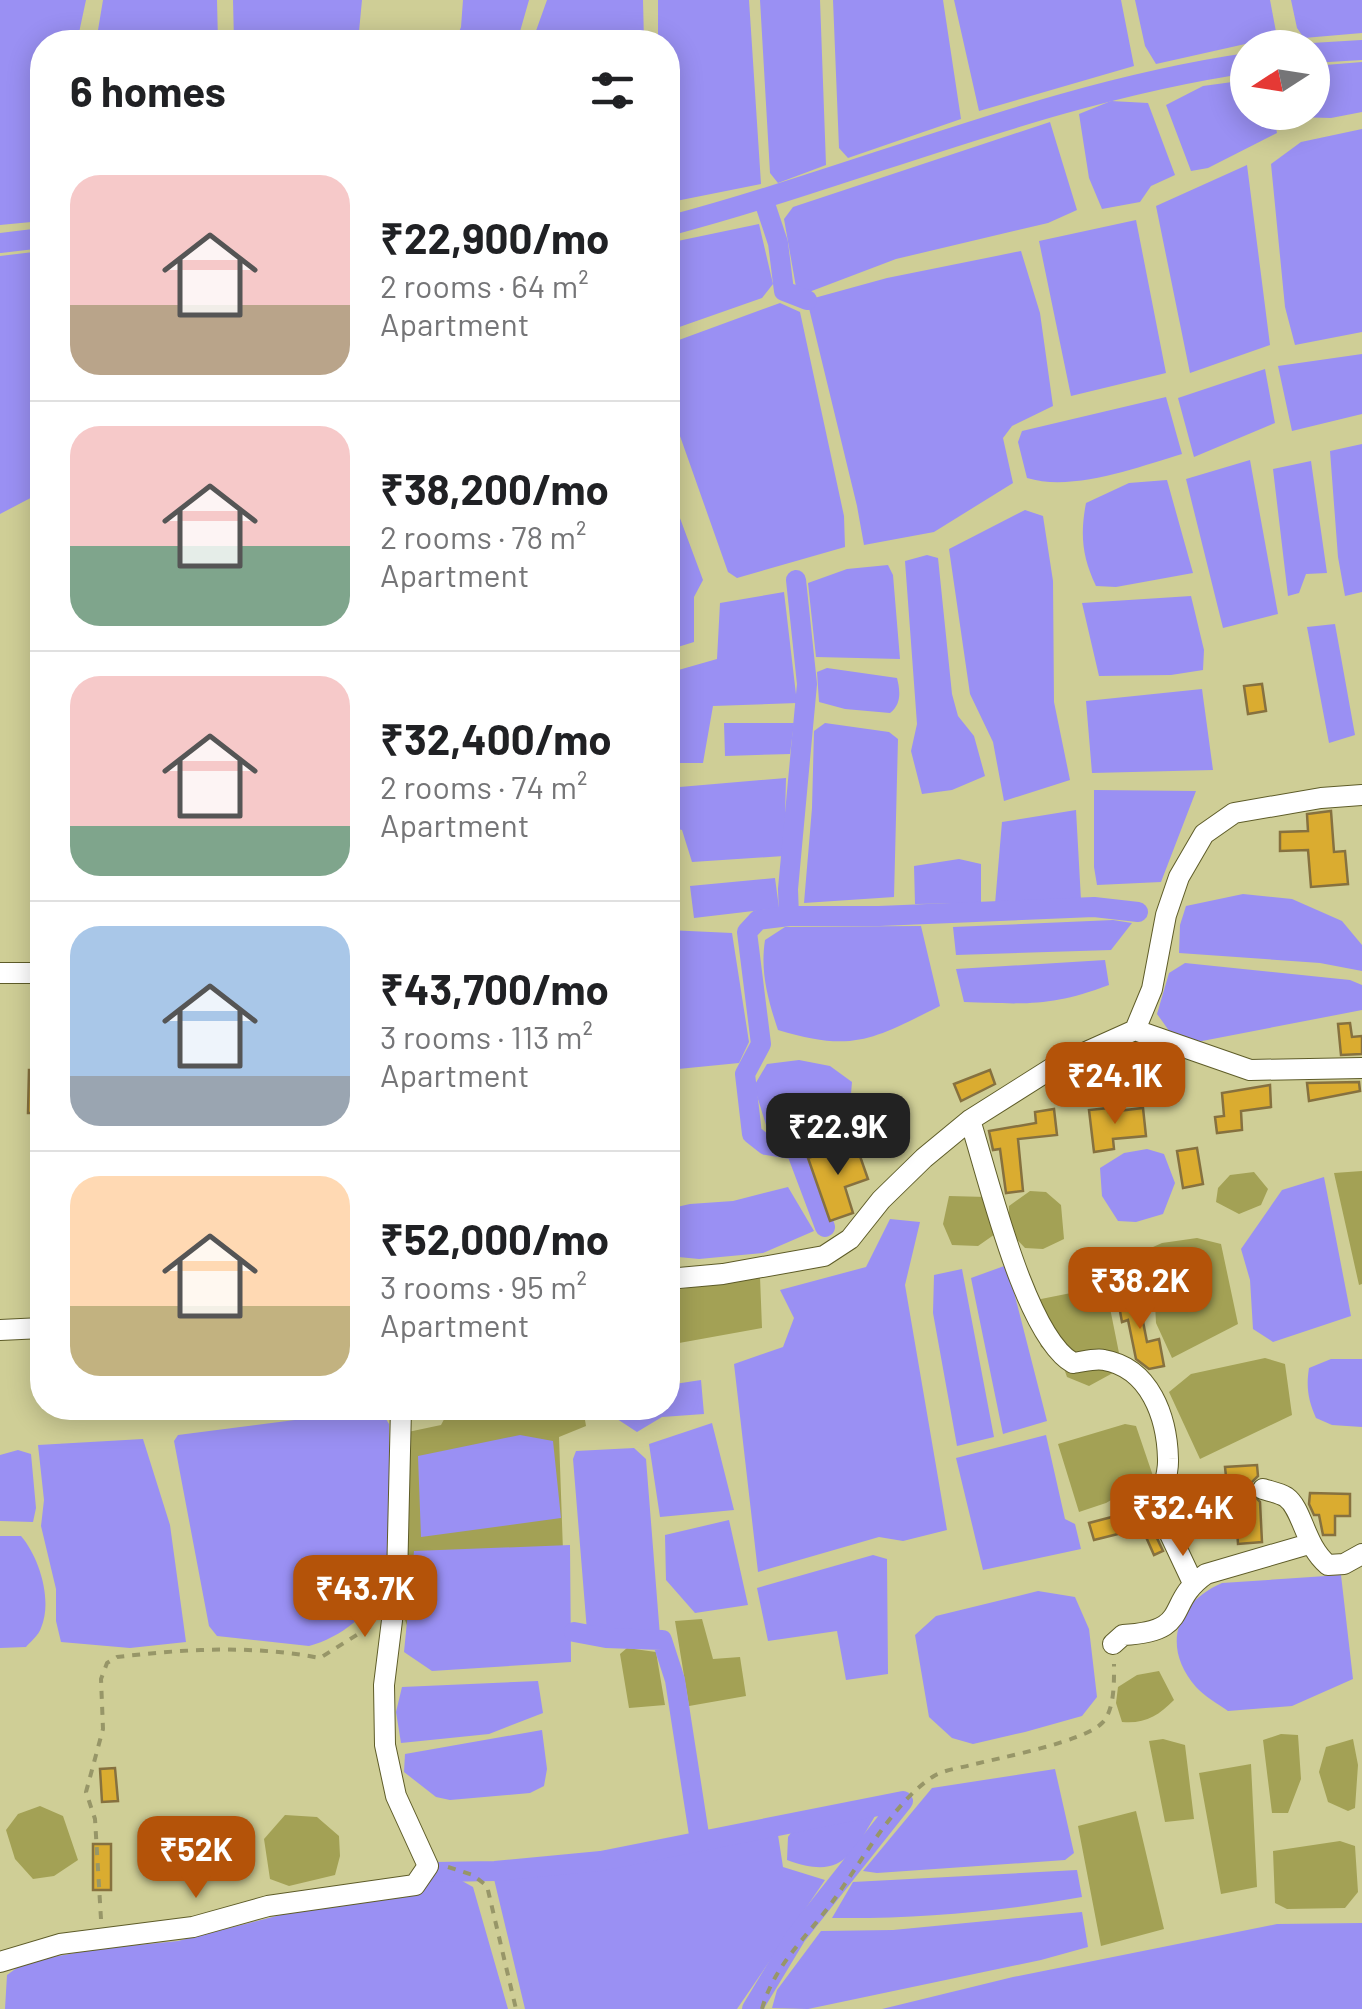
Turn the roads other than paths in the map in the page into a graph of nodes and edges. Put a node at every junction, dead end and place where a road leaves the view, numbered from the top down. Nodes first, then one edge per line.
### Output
1 (1362, 795) edge
2 (30, 972) edge
3 (0, 973) edge
4 (1135, 1030) junction
5 (1362, 1068) edge
6 (970, 1120) junction
7 (680, 1278) edge
8 (30, 1329) edge
9 (0, 1330) edge
10 (401, 1420) edge
11 (1262, 1489) dead end
12 (1309, 1544) junction
13 (1362, 1554) edge
14 (1193, 1583) junction
15 (1113, 1644) road end
16 (0, 1962) edge

1 - 4 street
2 - 3 street
4 - 5 street
4 - 6 street
6 - 7 street
6 - 14 street
8 - 9 street
10 - 16 street
11 - 12 street
12 - 13 street
12 - 14 street
14 - 15 street

